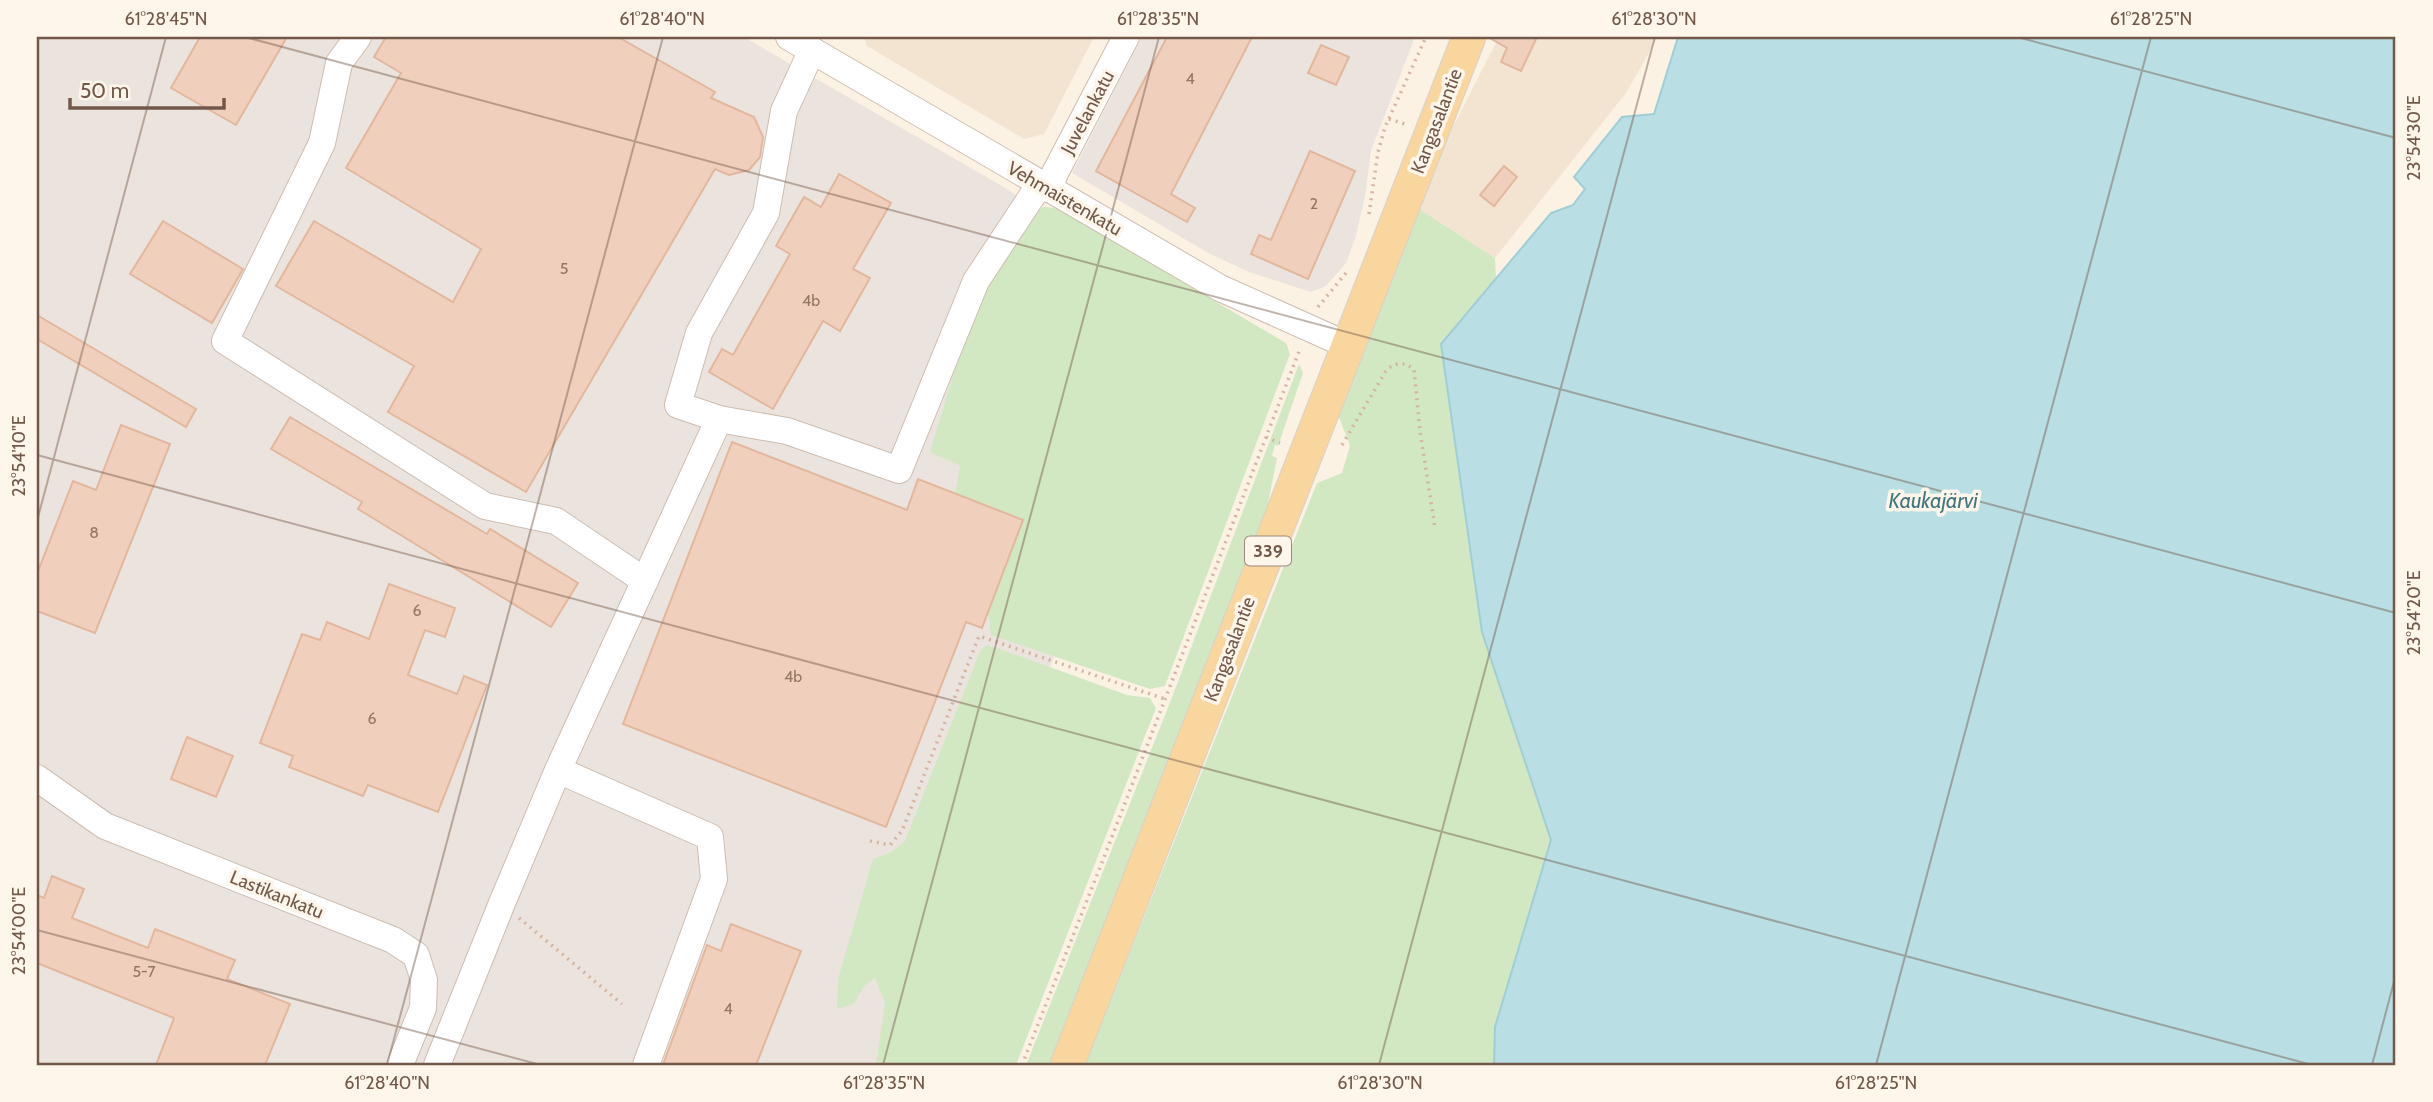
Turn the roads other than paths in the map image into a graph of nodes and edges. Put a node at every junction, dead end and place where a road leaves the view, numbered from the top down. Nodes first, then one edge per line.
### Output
1 (358, 37) edge
2 (1126, 37) edge
3 (1469, 37) edge
4 (817, 46) edge
5 (1045, 186) junction
6 (1347, 345) junction
7 (719, 419) junction
8 (645, 581) junction
9 (558, 770) junction
10 (37, 778) edge
11 (400, 1065) edge
12 (437, 1065) edge
13 (646, 1065) edge
14 (1067, 1065) edge

1 - 8 street
2 - 5 street, Juvelankatu
3 - 6 main road, Kangasalantie / 339
4 - 5 street, Vehmaistenkatu
4 - 7 street
5 - 6 street, Vehmaistenkatu
5 - 7 street, Juvelankatu
6 - 14 main road, Kangasalantie / 339
7 - 8 street
8 - 9 street
9 - 12 street
9 - 13 street
10 - 11 street, Lastikankatu

